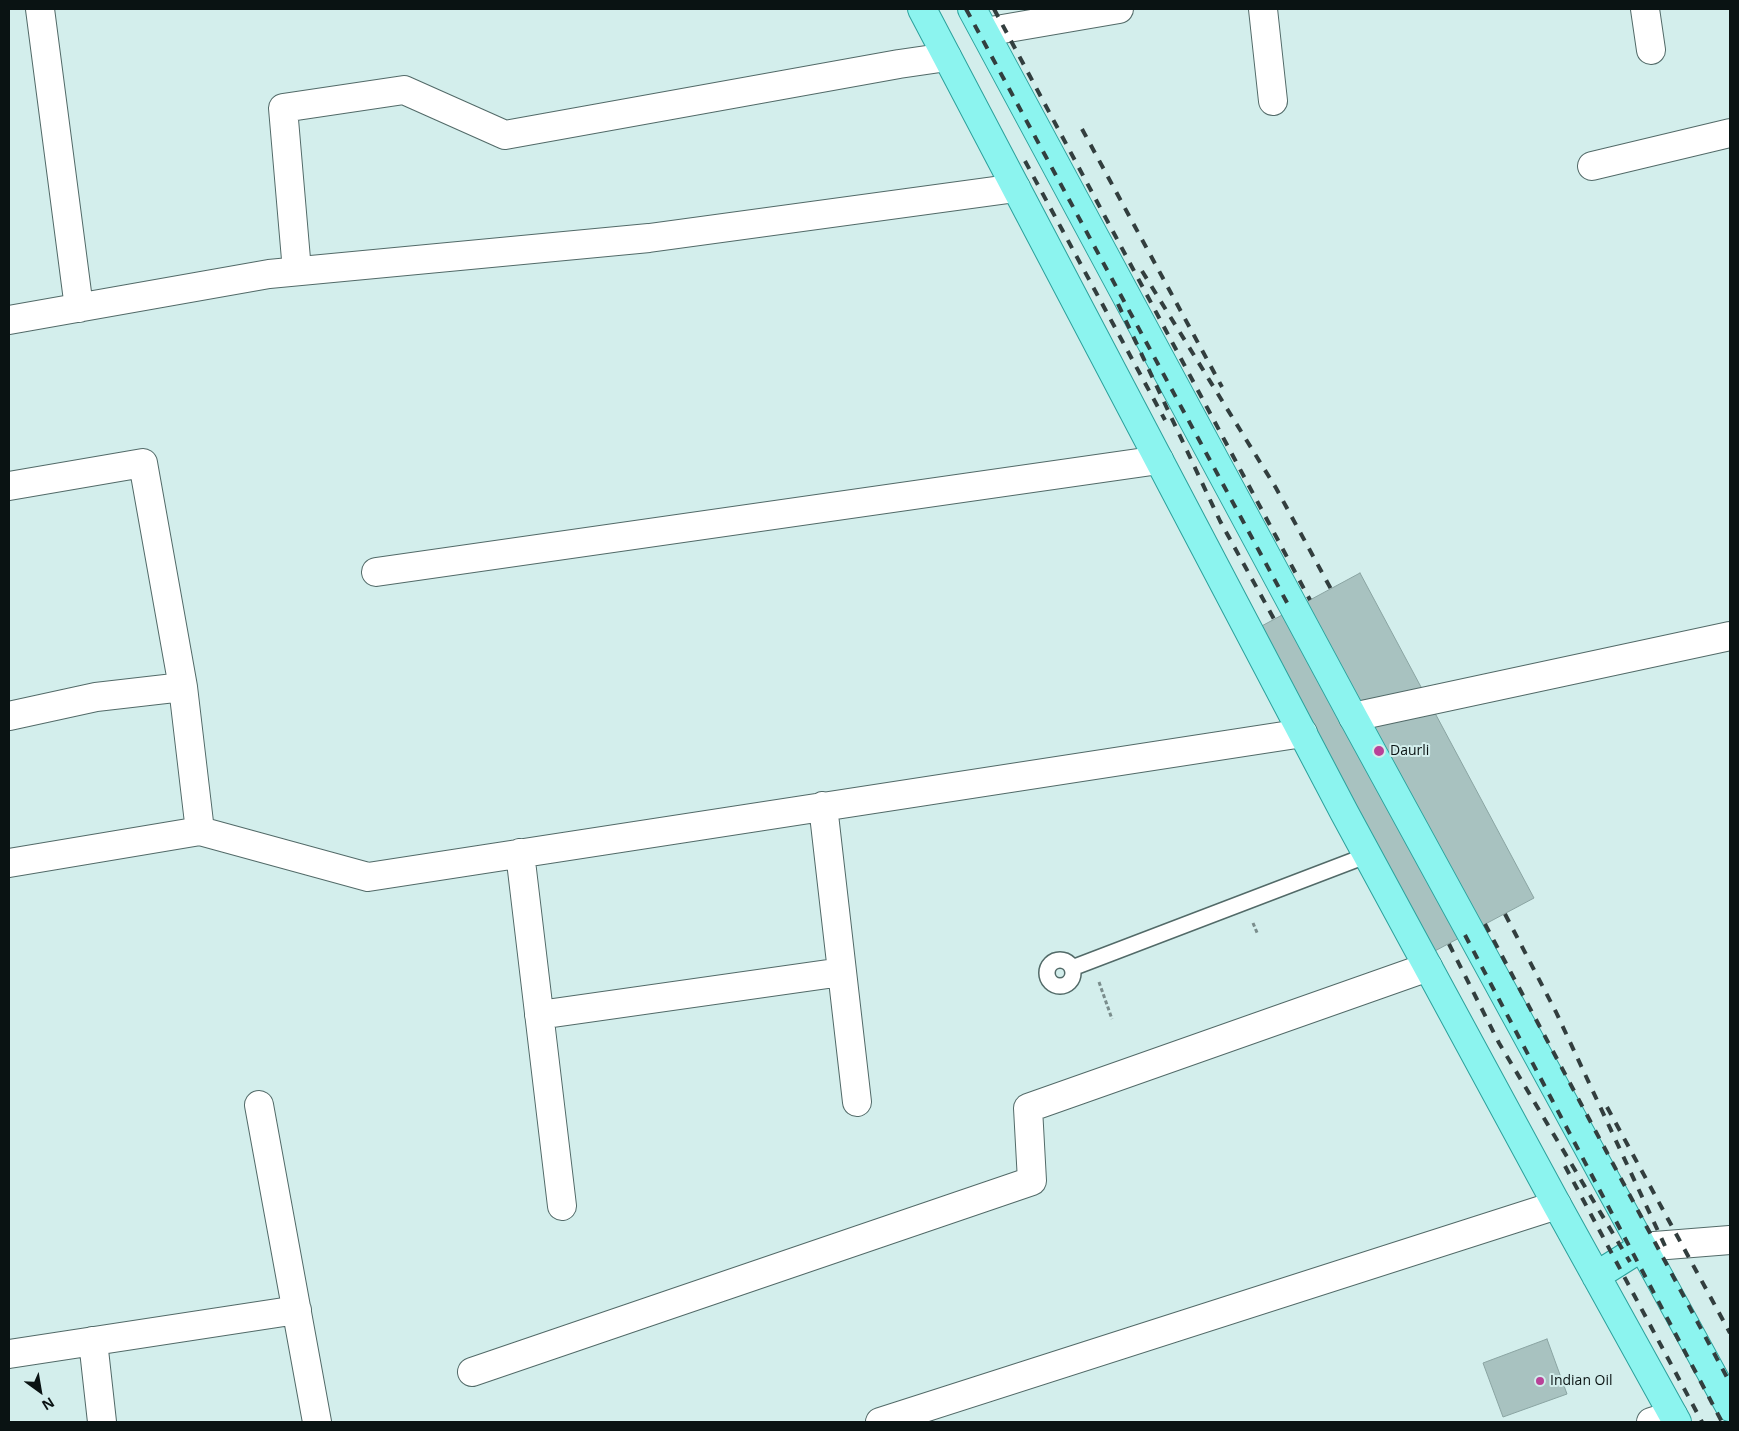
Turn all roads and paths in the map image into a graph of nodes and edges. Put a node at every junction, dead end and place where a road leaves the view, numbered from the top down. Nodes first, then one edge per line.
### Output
1 (40, 9) edge
2 (922, 9) edge
3 (972, 9) edge
4 (1119, 9) edge
5 (1263, 9) edge
6 (1645, 9) edge
7 (985, 32) junction
8 (1651, 50) dead end
9 (947, 57) junction
10 (1273, 101) dead end
11 (1730, 133) edge
12 (1592, 166) dead end
13 (1016, 188) junction
14 (297, 271) junction
15 (79, 308) junction
16 (9, 320) edge
17 (1159, 460) junction
18 (9, 486) edge
19 (376, 572) dead end
20 (1730, 636) edge
21 (183, 687) junction
22 (9, 716) edge
23 (1354, 717) junction
24 (1303, 733) junction
25 (823, 806) junction
26 (200, 831) junction
27 (520, 853) junction
28 (1368, 855) junction
29 (9, 863) edge
30 (1091, 960) junction
31 (1428, 967) junction
32 (1072, 968) dead end
33 (842, 972) junction
34 (539, 1015) junction
35 (1112, 1019) dead end
36 (857, 1102) dead end
37 (260, 1105) dead end
38 (1557, 1205) junction
39 (562, 1206) dead end
40 (1730, 1240) edge
41 (1642, 1247) junction
42 (1596, 1276) junction
43 (297, 1310) junction
44 (93, 1341) junction
45 (9, 1354) edge
46 (472, 1372) dead end
47 (1730, 1407) edge
48 (1667, 1420) edge
49 (102, 1422) edge
50 (317, 1422) edge
51 (880, 1422) edge

1 - 15 street
2 - 9 main road
3 - 7 main road
4 - 7 street
5 - 10 street
6 - 8 street
7 - 23 main road
9 - 13 main road
9 - 14 street
11 - 12 street
13 - 14 street
13 - 17 main road
14 - 15 street
15 - 16 street
17 - 19 street
17 - 24 main road
18 - 21 street
20 - 23 street
21 - 22 street
21 - 26 street
23 - 41 main road
24 - 25 street
24 - 28 main road
25 - 27 street
25 - 33 street
26 - 27 street
26 - 29 street
27 - 34 street
28 - 30 lane
28 - 31 main road
30 - 32 lane
30 - 35 path
31 - 38 main road
31 - 46 street
33 - 34 street
33 - 36 street
34 - 39 street
37 - 43 street
38 - 42 main road
38 - 51 street
40 - 41 street
41 - 42 main road
41 - 47 main road
42 - 48 main road
43 - 44 street
43 - 50 street
44 - 45 street
44 - 49 street

